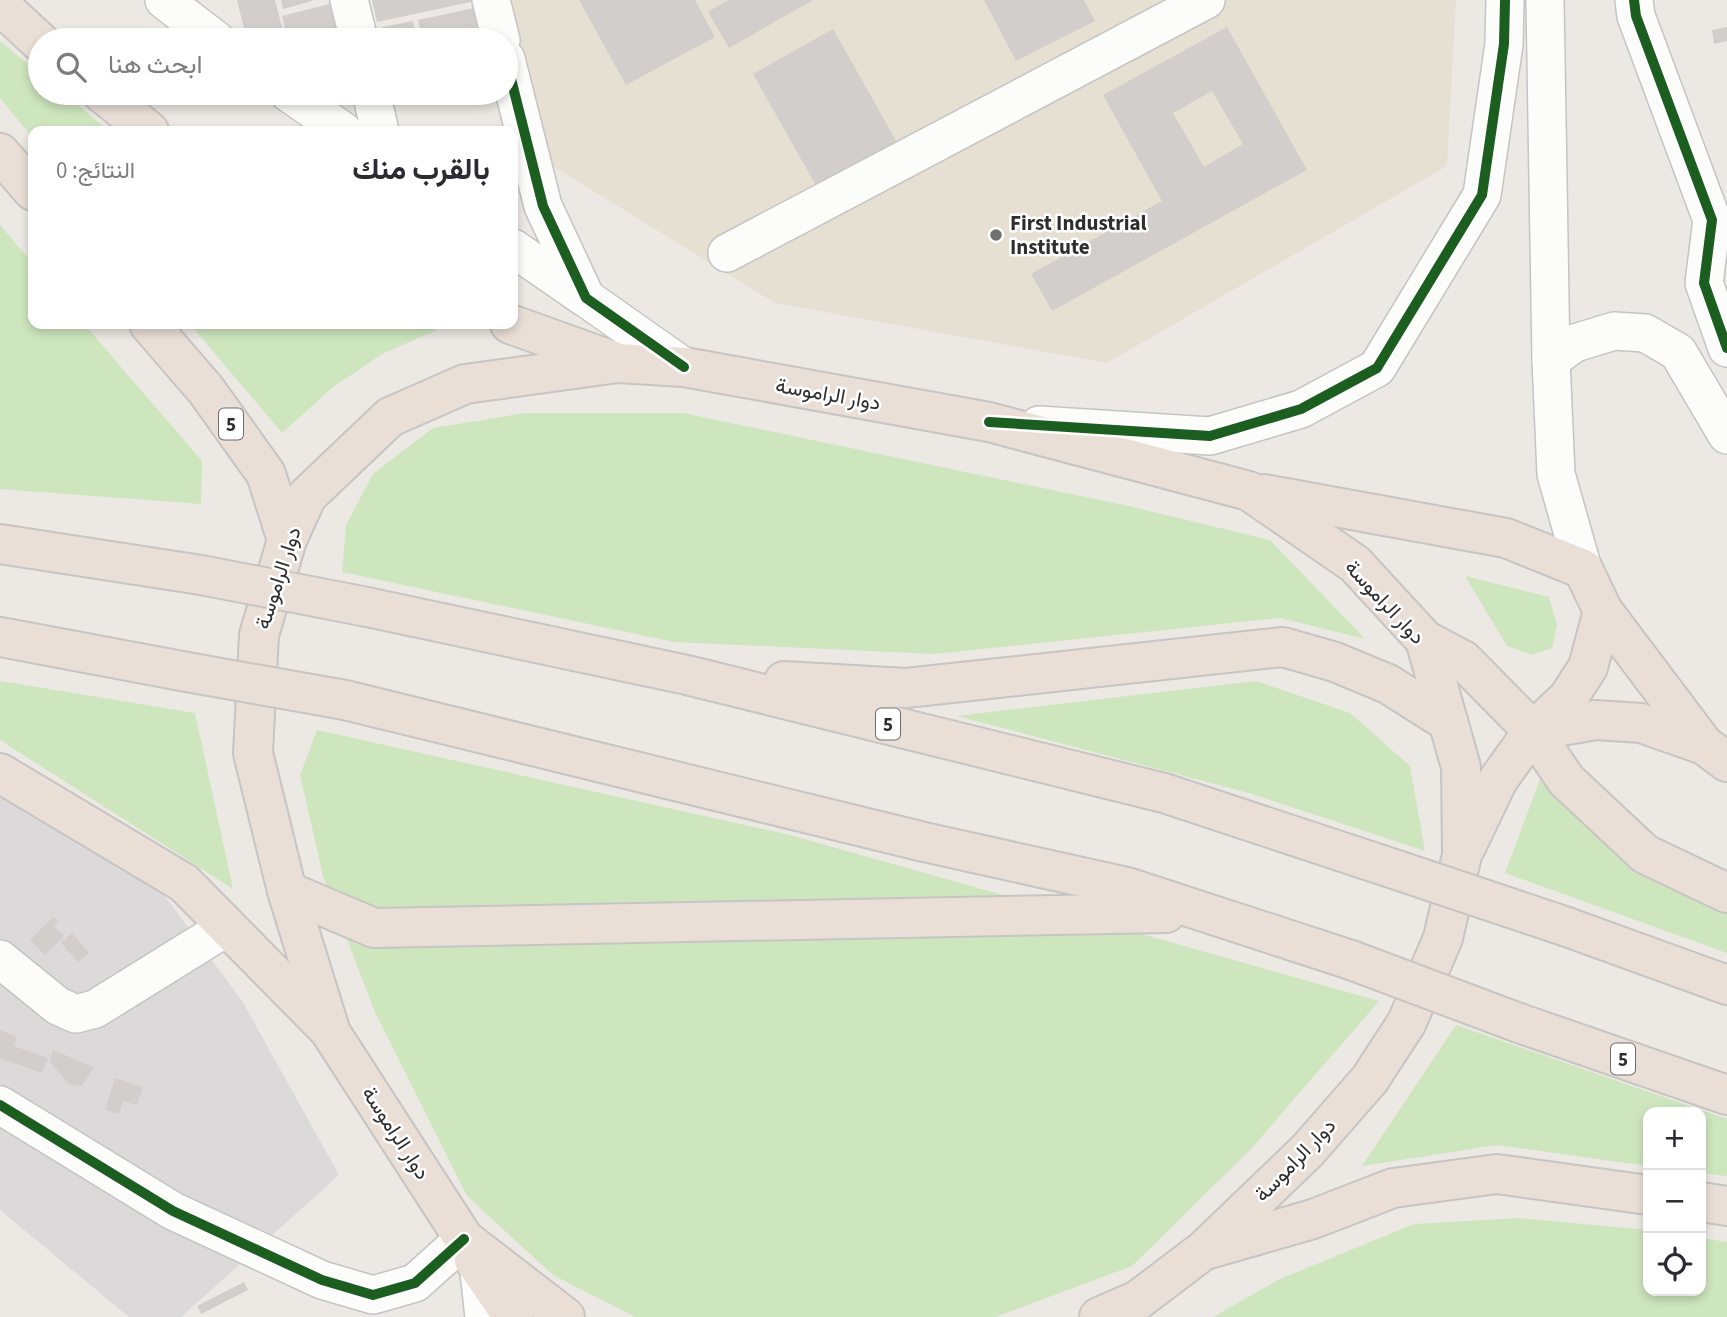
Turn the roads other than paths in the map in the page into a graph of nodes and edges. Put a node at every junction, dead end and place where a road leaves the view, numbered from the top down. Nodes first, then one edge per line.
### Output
1 (164, 0) edge
2 (349, 0) edge
3 (491, 0) edge
4 (1206, 0) edge
5 (1505, 0) edge
6 (1545, 0) edge
7 (1634, 0) edge
8 (0, 5) edge
9 (204, 24) edge
10 (356, 28) edge
11 (498, 28) edge
12 (28, 31) edge
13 (117, 105) edge
14 (306, 105) edge
15 (374, 105) edge
16 (518, 105) edge
17 (143, 126) edge
18 (336, 126) edge
19 (379, 126) edge
20 (0, 153) edge
21 (28, 185) edge
22 (518, 251) edge
23 (727, 253) dead end
24 (586, 298) junction
25 (518, 327) edge
26 (153, 329) edge
27 (1727, 348) edge
28 (1551, 360) junction
29 (618, 363) junction
30 (684, 367) junction
31 (989, 422) junction
32 (1727, 435) edge
33 (1249, 491) junction
34 (287, 540) junction
35 (0, 544) edge
36 (1583, 569) junction
37 (1603, 611) junction
38 (0, 637) edge
39 (1425, 640) junction
40 (687, 675) junction
41 (1448, 722) junction
42 (1533, 731) junction
43 (1716, 754) edge
44 (0, 773) edge
45 (1462, 855) junction
46 (287, 891) junction
47 (1727, 892) edge
48 (1213, 914) junction
49 (227, 927) junction
50 (0, 959) edge
51 (1727, 985) edge
52 (331, 1033) junction
53 (1727, 1095) edge
54 (0, 1105) edge
55 (1643, 1194) edge
56 (1706, 1203) edge
57 (1727, 1206) edge
58 (1204, 1250) junction
59 (472, 1255) junction
60 (369, 1306) edge
61 (1126, 1308) edge
62 (484, 1317) edge
63 (513, 1317) edge
64 (565, 1317) edge
65 (1099, 1317) edge

1 - 9 street
2 - 10 street
3 - 11 street
4 - 23 street
5 - 31 street
6 - 28 street
7 - 27 street
8 - 12 highway
13 - 17 highway
14 - 18 street
15 - 19 street
16 - 24 street
20 - 21 highway
22 - 24 street
24 - 30 street
25 - 29 highway
26 - 34 highway, 5
28 - 32 street
28 - 36 street
29 - 30 highway, دوار الراموسة
29 - 34 highway, دوار الراموسة
30 - 31 highway, دوار الراموسة
31 - 33 highway, دوار الراموسة
33 - 36 highway
33 - 39 highway, دوار الراموسة
34 - 46 highway, دوار الراموسة
35 - 40 highway, 5, bridge
36 - 37 highway
37 - 42 highway
37 - 43 highway
38 - 48 highway, 5, bridge
39 - 41 highway, دوار الراموسة
39 - 42 highway
40 - 41 highway
40 - 51 highway, 5, bridge
41 - 45 highway, دوار الراموسة
42 - 43 highway
42 - 45 highway
42 - 47 highway
44 - 49 highway
45 - 58 highway, دوار الراموسة
46 - 48 highway
46 - 52 highway, دوار الراموسة
48 - 53 highway, 5, bridge
49 - 50 street
49 - 52 highway
52 - 59 highway, دوار الراموسة
54 - 60 street
55 - 58 highway
56 - 57 highway
58 - 61 highway, دوار الراموسة
59 - 60 street
59 - 62 street
59 - 63 highway
59 - 64 highway, دوار الراموسة
61 - 65 highway, دوار الراموسة

